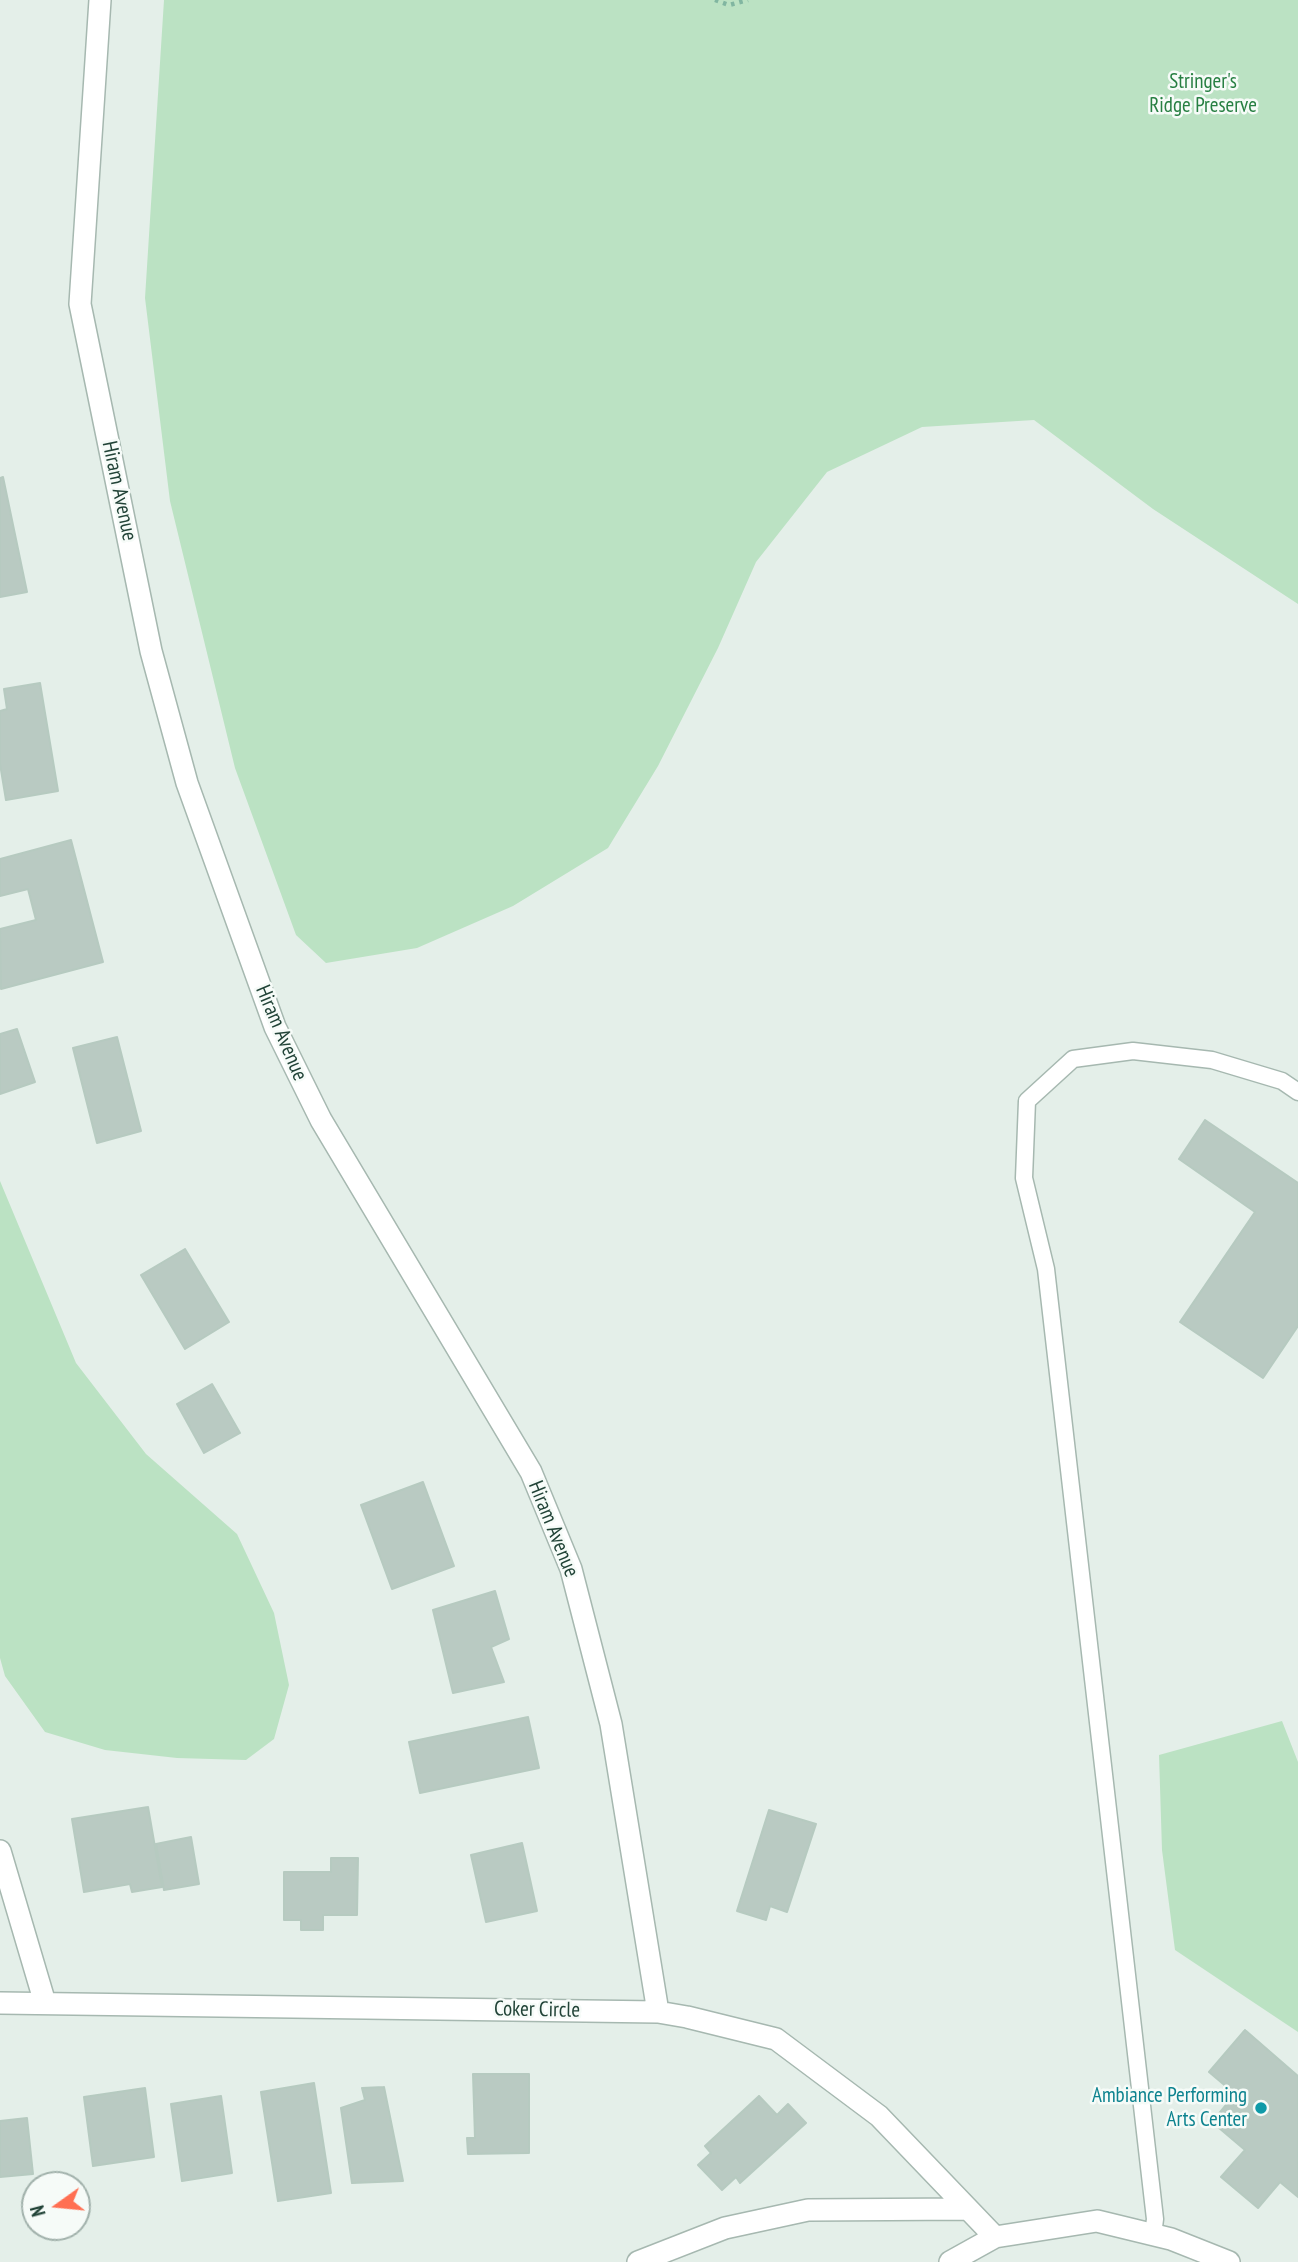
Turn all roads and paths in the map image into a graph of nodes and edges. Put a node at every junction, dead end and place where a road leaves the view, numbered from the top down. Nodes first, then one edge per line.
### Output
1 (100, 0) edge
2 (715, 0) edge
3 (748, 0) edge
4 (1298, 1092) edge
5 (0, 1852) edge
6 (0, 2003) edge
7 (45, 2003) junction
8 (657, 2012) junction
9 (968, 2209) junction
10 (1153, 2235) junction
11 (995, 2237) junction
12 (638, 2262) edge
13 (950, 2262) edge
14 (1229, 2262) edge

1 - 8 street, Hiram Avenue
2 - 3 path
4 - 10 lane
5 - 7 street
6 - 7 street, Coker Circle
7 - 8 street, Coker Circle
8 - 9 street, Coker Circle
9 - 11 street, Coker Circle
9 - 12 street
10 - 11 street
10 - 14 street
11 - 13 street

